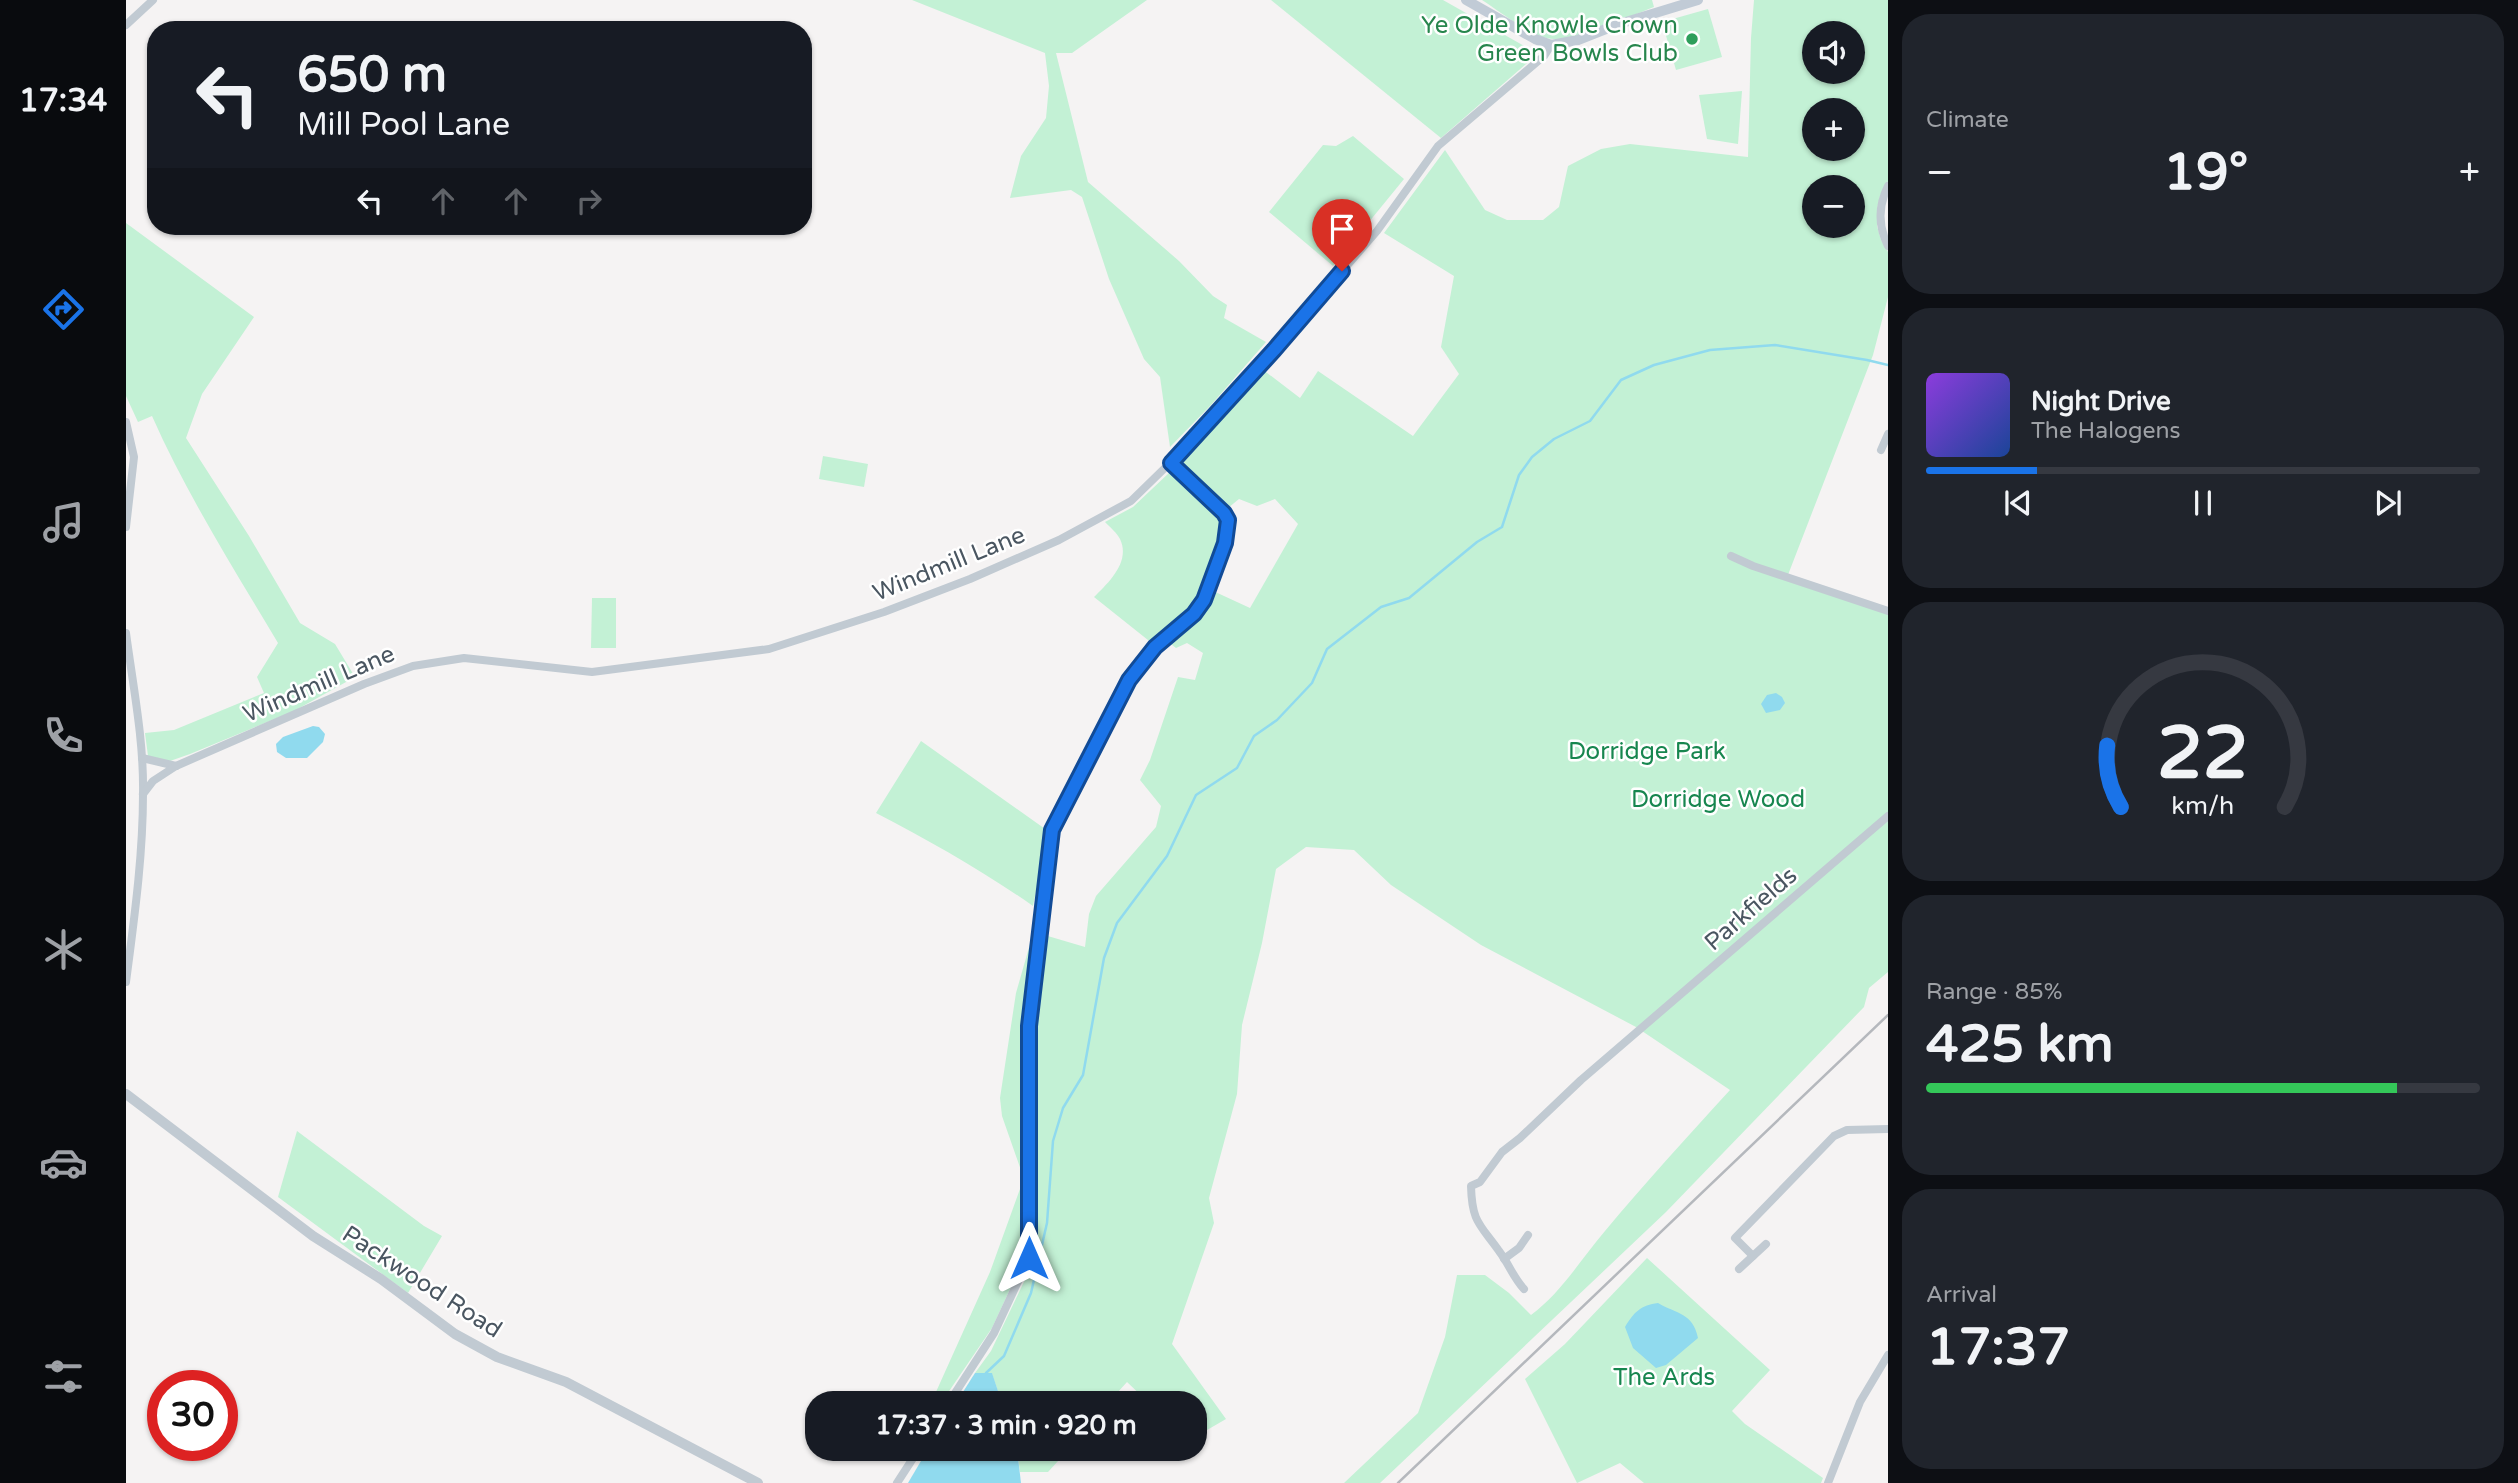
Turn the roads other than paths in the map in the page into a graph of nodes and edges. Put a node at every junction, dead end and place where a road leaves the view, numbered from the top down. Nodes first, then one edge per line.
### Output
1 (153, 0) edge
2 (1466, 0) edge
3 (1698, 0) edge
4 (126, 25) edge
5 (1551, 45) junction
6 (1888, 186) edge
7 (1888, 246) edge
8 (126, 422) edge
9 (1888, 434) edge
10 (1881, 450) dead end
11 (1171, 463) junction
12 (126, 527) edge
13 (1731, 556) dead end
14 (1888, 611) edge
15 (126, 633) edge
16 (142, 758) junction
17 (176, 766) junction
18 (143, 794) junction
19 (1888, 816) edge
20 (126, 982) edge
21 (126, 1094) edge
22 (1888, 1129) edge
23 (1528, 1235) dead end
24 (1766, 1244) dead end
25 (1753, 1256) junction
26 (1504, 1259) junction
27 (1739, 1269) dead end
28 (1524, 1289) dead end
29 (1888, 1355) edge
30 (956, 1391) edge
31 (911, 1461) edge
32 (758, 1483) edge
33 (897, 1483) edge
34 (1828, 1483) edge

1 - 4 street
2 - 5 main road
3 - 5 main road
5 - 11 street, Windmill Lane
6 - 7 street
8 - 12 street
9 - 10 street
11 - 17 street, Windmill Lane
11 - 30 street
13 - 14 street
15 - 16 street
16 - 17 street
16 - 18 street
17 - 18 street, Windmill Lane
18 - 20 street
19 - 26 street, Parkfields
21 - 32 street, Packwood Road
22 - 25 street
23 - 26 street
24 - 25 street
25 - 27 street
26 - 28 street
29 - 34 street
31 - 33 street

